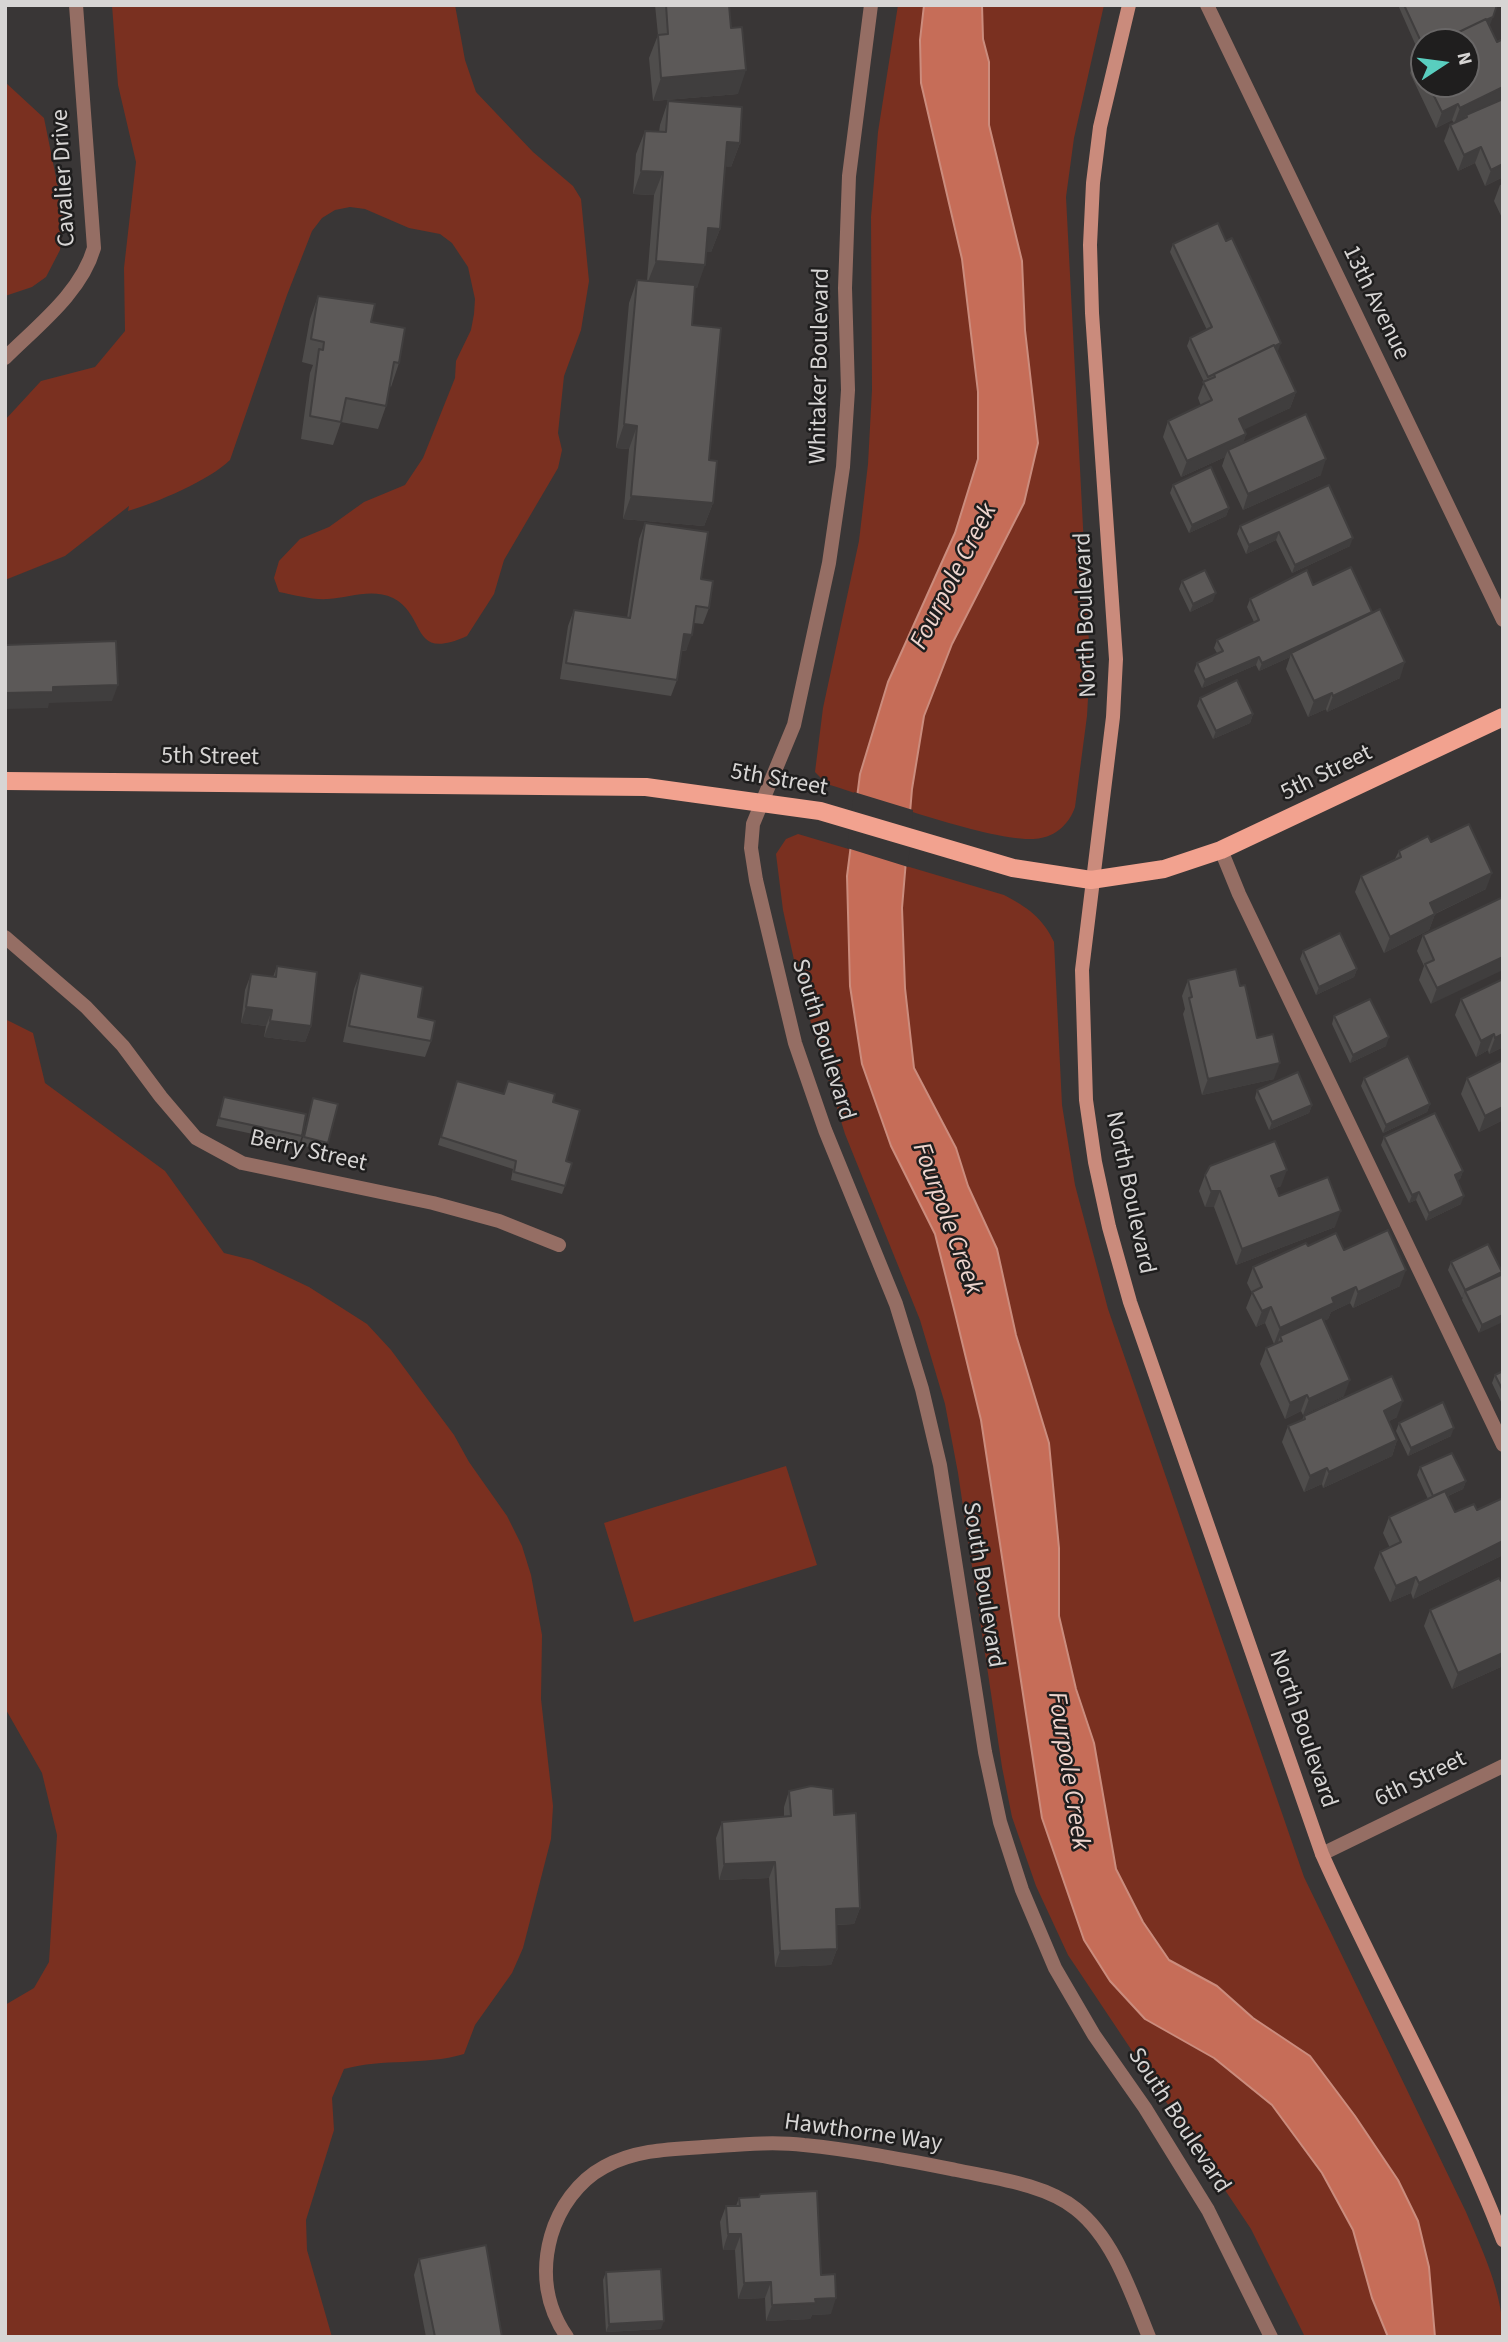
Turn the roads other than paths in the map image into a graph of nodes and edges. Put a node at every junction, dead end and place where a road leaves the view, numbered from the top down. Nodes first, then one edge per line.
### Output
1 (76, 5) edge
2 (871, 5) edge
3 (1129, 5) edge
4 (1207, 5) edge
5 (5, 358) edge
6 (1503, 620) edge
7 (1503, 717) edge
8 (5, 781) edge
9 (762, 801) junction
10 (1221, 850) junction
11 (1091, 880) junction
12 (5, 937) edge
13 (559, 1245) dead end
14 (1503, 1445) edge
15 (1503, 1766) edge
16 (1322, 1854) junction
17 (1503, 2239) edge
18 (567, 2337) edge
19 (1149, 2337) edge
20 (1271, 2337) edge

1 - 5 street, Cavalier Drive
2 - 9 street, Whitaker Boulevard
3 - 11 street, North Boulevard
4 - 6 street, 13th Avenue
7 - 10 main road, 5th Street
8 - 9 main road, 5th Street
9 - 11 main road, 5th Street
9 - 20 street, South Boulevard
10 - 11 main road, 5th Street
10 - 14 street
11 - 16 street, North Boulevard
12 - 13 street, Berry Street
15 - 16 street, 6th Street
16 - 17 street, North Boulevard
18 - 19 street, Hawthorne Way

